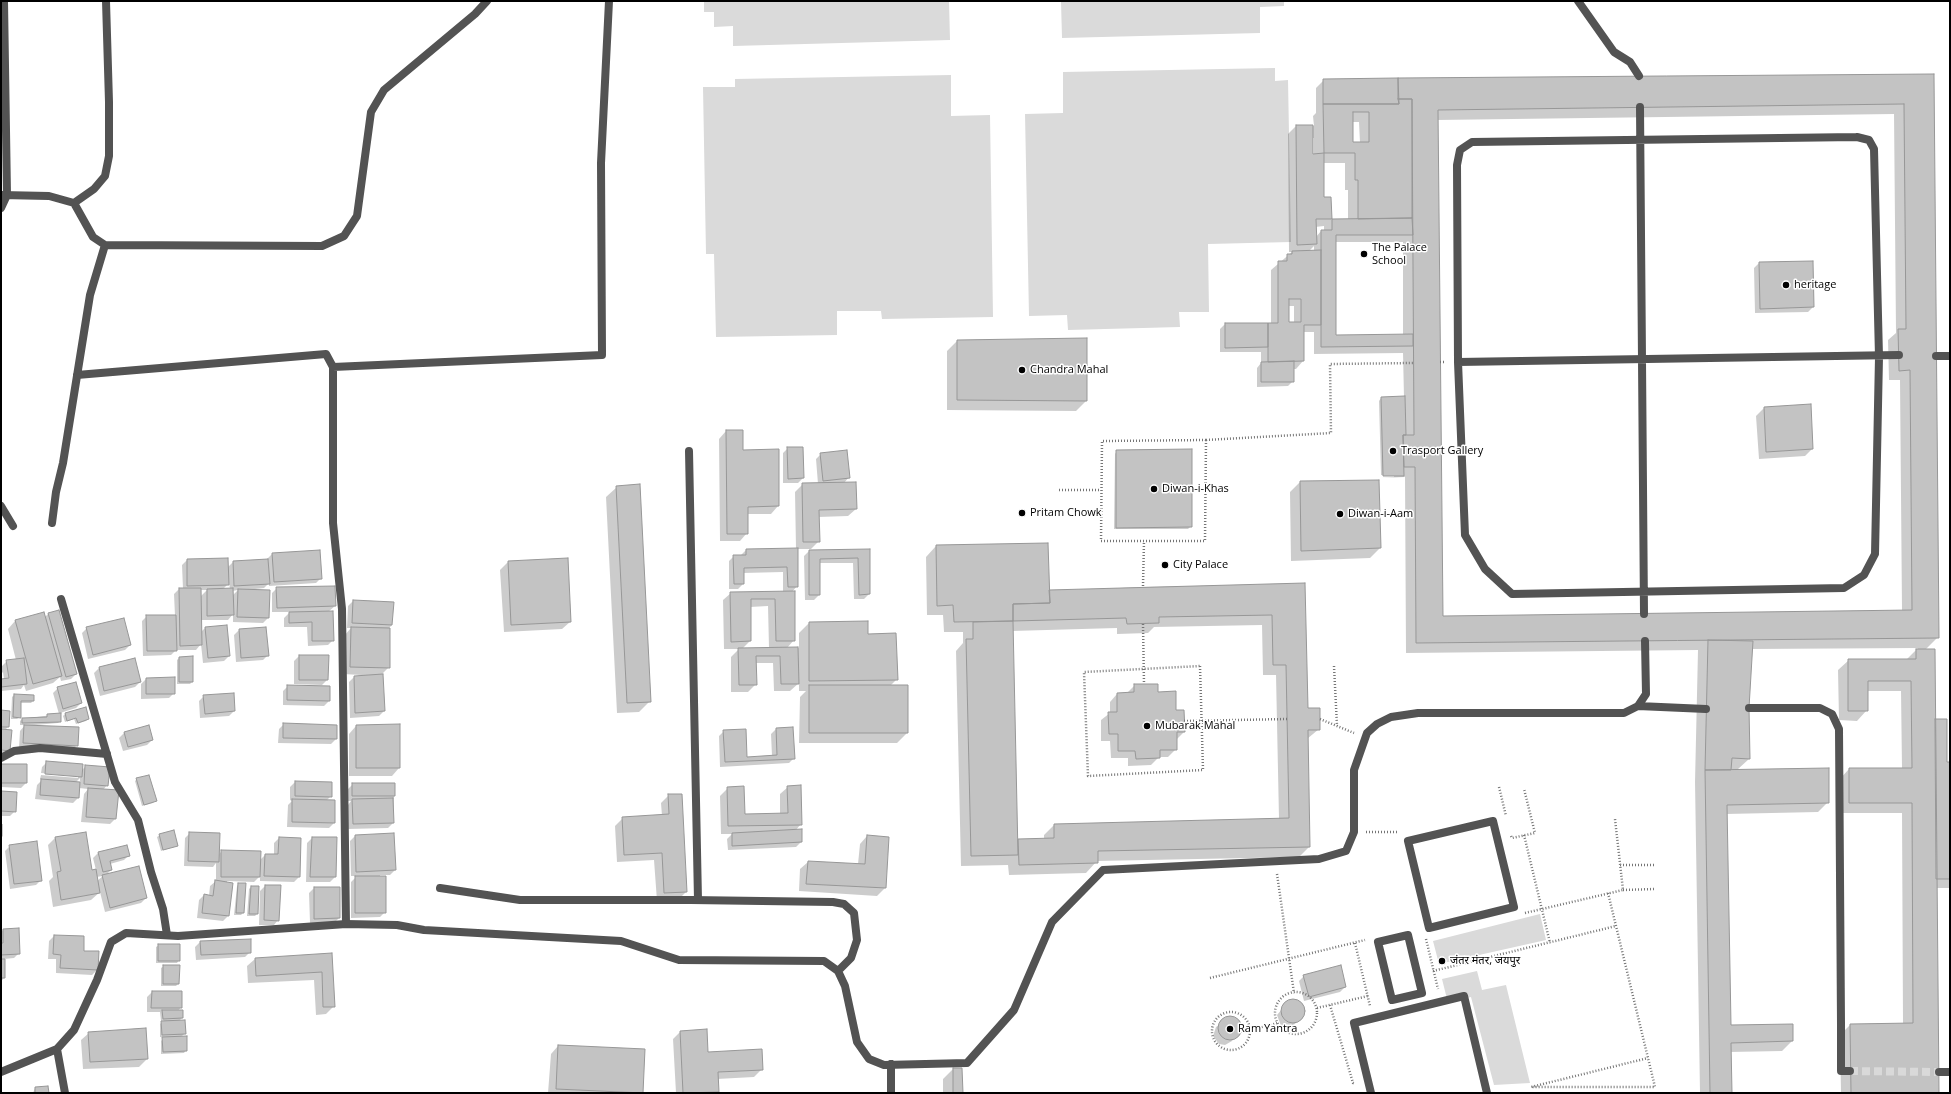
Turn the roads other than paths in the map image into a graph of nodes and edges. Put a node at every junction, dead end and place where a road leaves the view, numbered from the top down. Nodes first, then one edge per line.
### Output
1 (4, 1) edge
2 (106, 1) edge
3 (487, 1) edge
4 (609, 1) edge
5 (1578, 1) edge
6 (1639, 76) dead end
7 (1640, 107) dead end
8 (1641, 141) junction
9 (4, 195) edge
10 (74, 203) junction
11 (1, 208) edge
12 (105, 245) junction
13 (1899, 356) dead end
14 (1936, 356) dead end
15 (1950, 356) edge
16 (1879, 357) junction
17 (1642, 359) junction
18 (1458, 362) junction
19 (333, 367) junction
20 (77, 375) junction
21 (689, 451) dead end
22 (1, 506) edge
23 (52, 523) dead end
24 (13, 526) dead end
25 (1644, 592) junction
26 (61, 599) dead end
27 (1644, 614) dead end
28 (1645, 641) dead end
29 (1638, 706) junction
30 (1749, 708) dead end
31 (1706, 709) dead end
32 (107, 754) junction
33 (1, 758) edge
34 (1408, 841) joint
35 (440, 888) dead end
36 (698, 900) junction
37 (346, 924) junction
38 (167, 935) junction
39 (1378, 942) joint
40 (838, 971) junction
41 (57, 1049) junction
42 (891, 1064) junction
43 (1850, 1071) dead end
44 (1, 1072) edge
45 (1939, 1072) tunnel mouth
46 (1950, 1072) edge
47 (65, 1093) edge
48 (891, 1093) edge
49 (1371, 1093) edge
50 (1487, 1093) edge

1 - 9 street
2 - 10 street
3 - 12 street
4 - 19 street
5 - 6 street
7 - 8 street
8 - 16 street
8 - 17 street
8 - 18 street
9 - 10 street
9 - 11 street
10 - 12 street
12 - 20 street
13 - 16 street
14 - 15 street
16 - 17 street
16 - 25 street
17 - 18 street
17 - 25 street
18 - 25 street
19 - 20 street
19 - 37 street
20 - 23 street
21 - 36 street
22 - 24 street
25 - 27 street
26 - 32 street
28 - 29 street
29 - 31 street
29 - 42 street
30 - 43 street
32 - 33 street
32 - 38 street
34 - 34 street
35 - 36 street
36 - 40 street
37 - 38 street
37 - 40 street
38 - 41 street
39 - 39 street
40 - 42 street
41 - 44 street
41 - 47 street
42 - 48 street
45 - 46 street
49 - 50 street

